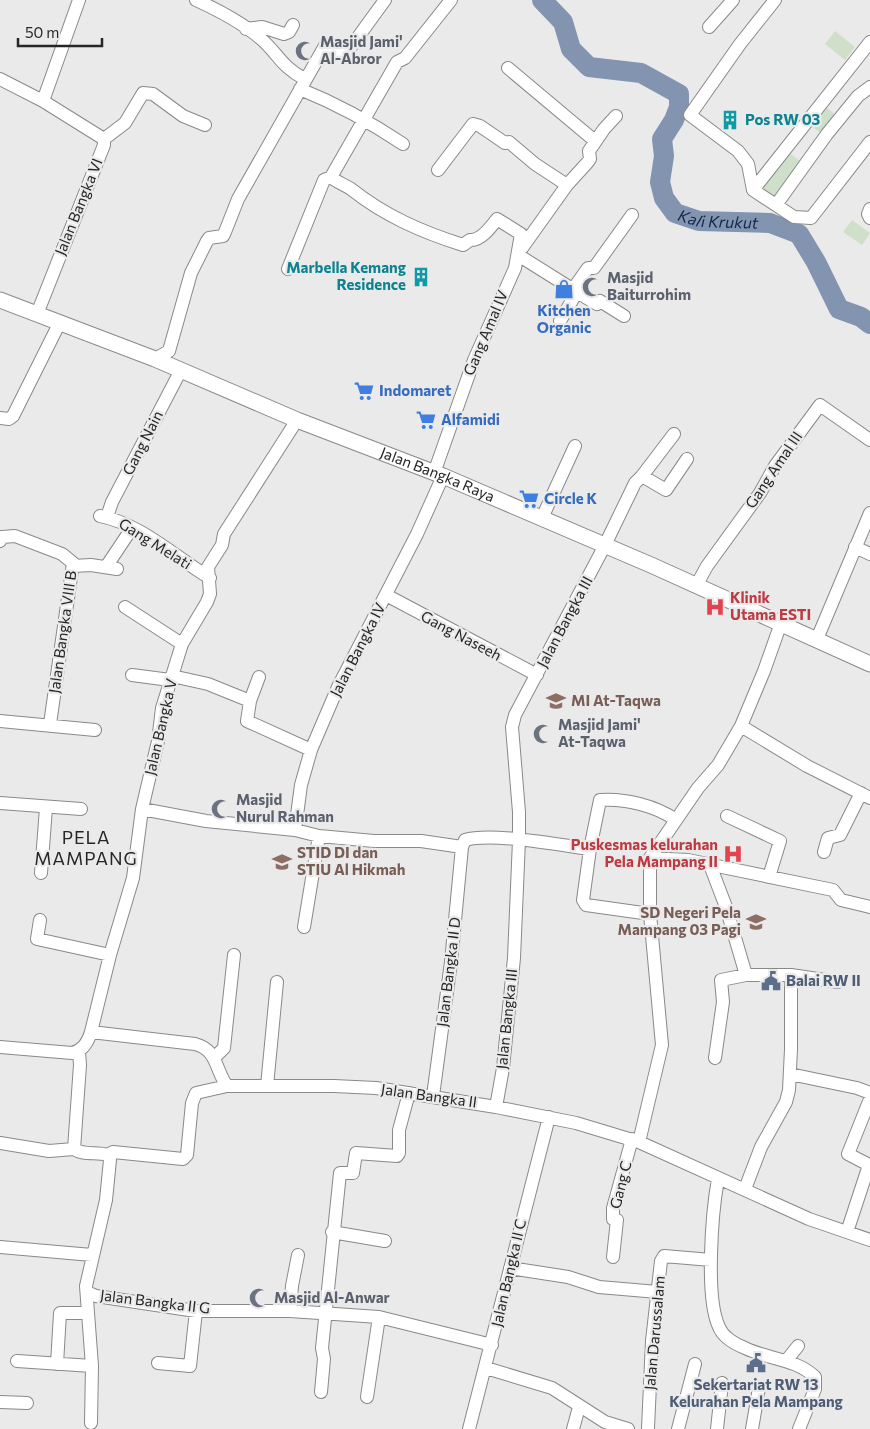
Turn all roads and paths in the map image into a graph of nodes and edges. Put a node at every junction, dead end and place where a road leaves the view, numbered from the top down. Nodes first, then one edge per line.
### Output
1 (79, 0) edge
2 (196, 0) edge
3 (385, 0) edge
4 (451, 0) edge
5 (733, 0) edge
6 (775, 0) edge
7 (222, 5) edge
8 (293, 25) dead end
9 (708, 27) dead end
10 (246, 29) junction
11 (870, 42) edge
12 (508, 68) dead end
13 (0, 79) edge
14 (302, 84) junction
15 (870, 87) edge
16 (43, 101) junction
17 (616, 116) dead end
18 (365, 119) junction
19 (205, 125) dead end
20 (104, 140) junction
21 (595, 141) junction
22 (870, 142) edge
23 (403, 144) dead end
24 (438, 170) dead end
25 (331, 177) junction
26 (567, 185) junction
27 (752, 190) junction
28 (776, 205) junction
29 (870, 208) edge
30 (632, 215) dead end
31 (870, 218) edge
32 (518, 255) junction
33 (288, 270) dead end
34 (575, 290) junction
35 (0, 300) edge
36 (37, 314) junction
37 (624, 316) dead end
38 (560, 321) dead end
39 (60, 322) junction
40 (155, 359) junction
41 (181, 370) junction
42 (0, 418) edge
43 (297, 420) junction
44 (674, 434) dead end
45 (870, 440) edge
46 (575, 446) dead end
47 (687, 459) dead end
48 (439, 475) junction
49 (642, 476) junction
50 (870, 513) edge
51 (103, 517) joint
52 (542, 518) junction
53 (132, 528) junction
54 (0, 541) edge
55 (604, 547) junction
56 (855, 548) junction
57 (870, 554) edge
58 (73, 566) junction
59 (210, 578) junction
60 (696, 586) junction
61 (386, 595) junction
62 (125, 607) dead end
63 (781, 623) junction
64 (817, 639) junction
65 (182, 644) junction
66 (870, 664) edge
67 (537, 674) junction
68 (132, 675) dead end
69 (259, 677) dead end
70 (171, 678) junction
71 (250, 701) junction
72 (0, 720) edge
73 (50, 724) junction
74 (740, 726) junction
75 (95, 730) dead end
76 (311, 750) junction
77 (865, 795) edge
78 (0, 802) edge
79 (46, 808) junction
80 (81, 809) dead end
81 (142, 809) junction
82 (726, 816) dead end
83 (676, 820) junction
84 (295, 830) junction
85 (319, 836) junction
86 (519, 840) junction
87 (462, 847) junction
88 (590, 849) junction
89 (824, 852) dead end
90 (650, 858) junction
91 (710, 865) junction
92 (40, 873) dead end
93 (769, 877) junction
94 (870, 907) edge
95 (650, 914) junction
96 (40, 920) dead end
97 (304, 927) dead end
98 (110, 955) junction
99 (234, 955) dead end
100 (746, 975) junction
101 (791, 975) junction
102 (277, 982) dead end
103 (838, 982) dead end
104 (91, 1032) junction
105 (0, 1047) edge
106 (79, 1052) junction
107 (215, 1057) junction
108 (715, 1058) dead end
109 (790, 1074) junction
110 (227, 1086) junction
111 (268, 1086) junction
112 (409, 1093) junction
113 (870, 1093) edge
114 (433, 1096) junction
115 (870, 1099) edge
116 (496, 1106) junction
117 (549, 1116) junction
118 (635, 1141) junction
119 (0, 1143) edge
120 (74, 1149) junction
121 (108, 1155) junction
122 (718, 1179) junction
123 (745, 1189) junction
124 (332, 1232) junction
125 (847, 1232) junction
126 (385, 1240) dead end
127 (870, 1240) edge
128 (0, 1247) edge
129 (92, 1254) junction
130 (298, 1255) dead end
131 (613, 1257) dead end
132 (711, 1260) junction
133 (510, 1268) junction
134 (88, 1292) junction
135 (658, 1292) junction
136 (196, 1311) junction
137 (290, 1311) junction
138 (87, 1313) junction
139 (325, 1313) junction
140 (379, 1318) junction
141 (492, 1345) junction
142 (798, 1346) dead end
143 (17, 1361) dead end
144 (786, 1361) junction
145 (57, 1364) junction
146 (158, 1364) dead end
147 (695, 1364) dead end
148 (92, 1366) junction
149 (486, 1368) junction
150 (722, 1383) dead end
151 (759, 1388) dead end
152 (321, 1392) dead end
153 (367, 1397) dead end
154 (0, 1402) edge
155 (27, 1403) dead end
156 (579, 1407) junction
157 (91, 1423) dead end
158 (469, 1429) edge
159 (572, 1429) edge
160 (628, 1429) edge
161 (647, 1429) edge
162 (678, 1429) edge
163 (717, 1429) edge
164 (752, 1429) edge
165 (799, 1429) edge

1 - 16 street
2 - 7 street
3 - 14 street
4 - 18 street
5 - 9 street
6 - 27 street
7 - 10 street
8 - 10 street
10 - 14 street
11 - 27 street
12 - 21 street
13 - 16 street, Jalan Bangka VI
14 - 18 street
14 - 40 street
15 - 28 street
16 - 20 street, Jalan Bangka VI
17 - 21 street
18 - 23 street
18 - 25 street
19 - 20 street
20 - 36 street, Jalan Bangka VI
21 - 26 street
22 - 28 street
24 - 26 street
25 - 32 street
25 - 33 street
26 - 32 street
27 - 28 street
29 - 31 street
30 - 34 street
32 - 34 street
32 - 48 street, Gang Amal IV
34 - 37 street
34 - 38 street
35 - 36 street, Jalan Bangka Raya
36 - 39 street, Jalan Bangka Raya
39 - 40 street, Jalan Bangka Raya
39 - 42 street
40 - 41 street, Jalan Bangka Raya
41 - 43 street, Jalan Bangka Raya
41 - 51 street, Gang Nain
43 - 48 street, Jalan Bangka Raya
43 - 59 street, Jalan Bangka V
44 - 49 street, Jalan Bangka III
45 - 60 street, Gang Amal III
46 - 52 street
47 - 49 street
48 - 52 street, Jalan Bangka Raya
48 - 61 street, Jalan Bangka IV
49 - 55 street, Jalan Bangka III
50 - 56 street
51 - 53 street, Gang Melati
52 - 55 street, Jalan Bangka Raya
53 - 58 street
53 - 59 street, Gang Melati
54 - 58 street, Jalan Bangka VIII B
55 - 60 street, Jalan Bangka Raya
55 - 67 street, Jalan Bangka III
56 - 57 street
56 - 64 street
58 - 73 street, Jalan Bangka VIII B
59 - 65 street, Jalan Bangka V
60 - 63 street, Jalan Bangka Raya
61 - 67 street, Gang Naseeh
61 - 76 street, Jalan Bangka IV
62 - 65 street
63 - 64 street, Jalan Bangka Raya
63 - 74 street
64 - 66 street, Jalan Bangka Raya
65 - 70 street, Jalan Bangka V
67 - 86 street, Jalan Bangka III
68 - 70 street
69 - 71 street
70 - 71 street
70 - 81 street, Jalan Bangka V
71 - 76 street
72 - 73 street
73 - 75 street
74 - 77 street
74 - 83 street
76 - 84 street, Jalan Bangka IV
77 - 89 street
78 - 79 street
79 - 80 street
79 - 92 street
81 - 84 street
81 - 98 street, Jalan Bangka V
82 - 93 street
83 - 88 street
83 - 90 street
84 - 85 street
85 - 87 street
85 - 97 street
86 - 87 street
86 - 88 street
86 - 116 street, Jalan Bangka III
87 - 114 street, Jalan Bangka II D
88 - 95 street
90 - 91 street
90 - 95 street, Gang C
91 - 93 street
91 - 100 street
93 - 94 street
95 - 118 street, Gang C
96 - 98 street
98 - 104 street, Jalan Bangka V
99 - 107 street
100 - 101 street
100 - 108 street
101 - 103 street
101 - 109 street
102 - 111 street
104 - 106 street
104 - 107 street
105 - 106 street
106 - 120 street
107 - 110 street
109 - 113 street
109 - 123 street
110 - 111 street, Jalan Bangka II
110 - 121 street, Jalan Bangka II
111 - 112 street, Jalan Bangka II
112 - 114 street, Jalan Bangka II
112 - 124 street
114 - 116 street, Jalan Bangka II
115 - 125 street
116 - 117 street, Jalan Bangka II
117 - 118 street, Jalan Bangka II
117 - 133 street, Jalan Bangka II C
118 - 122 street, Jalan Bangka II
118 - 131 street, Gang C
119 - 120 street
120 - 121 street
121 - 129 street, Jalan Bangka II G
122 - 123 street, Jalan Bangka II
122 - 132 street
123 - 125 street, Jalan Bangka II
124 - 126 street
124 - 139 street
125 - 127 street, Jalan Bangka II
128 - 129 street
129 - 134 street, Jalan Bangka II G
130 - 137 street
132 - 135 street, Jalan Darussalam
132 - 144 street
133 - 135 street
133 - 141 street, Jalan Bangka II C
134 - 136 street, Jalan Bangka II G
134 - 138 street
135 - 161 street, Jalan Darussalam
136 - 137 street, Jalan Bangka II G
136 - 146 street
137 - 139 street, Jalan Bangka II G
138 - 145 street
138 - 148 street
139 - 140 street, Jalan Bangka II G
139 - 152 street
140 - 141 street, Jalan Bangka II G
140 - 153 street
141 - 149 street, Jalan Bangka II C
142 - 144 street
143 - 145 street
144 - 165 street
145 - 148 street
147 - 162 street
148 - 157 street
149 - 156 street
149 - 158 street, Jalan Bangka II C
150 - 163 street
151 - 164 street
154 - 155 street
156 - 159 street
156 - 160 street

